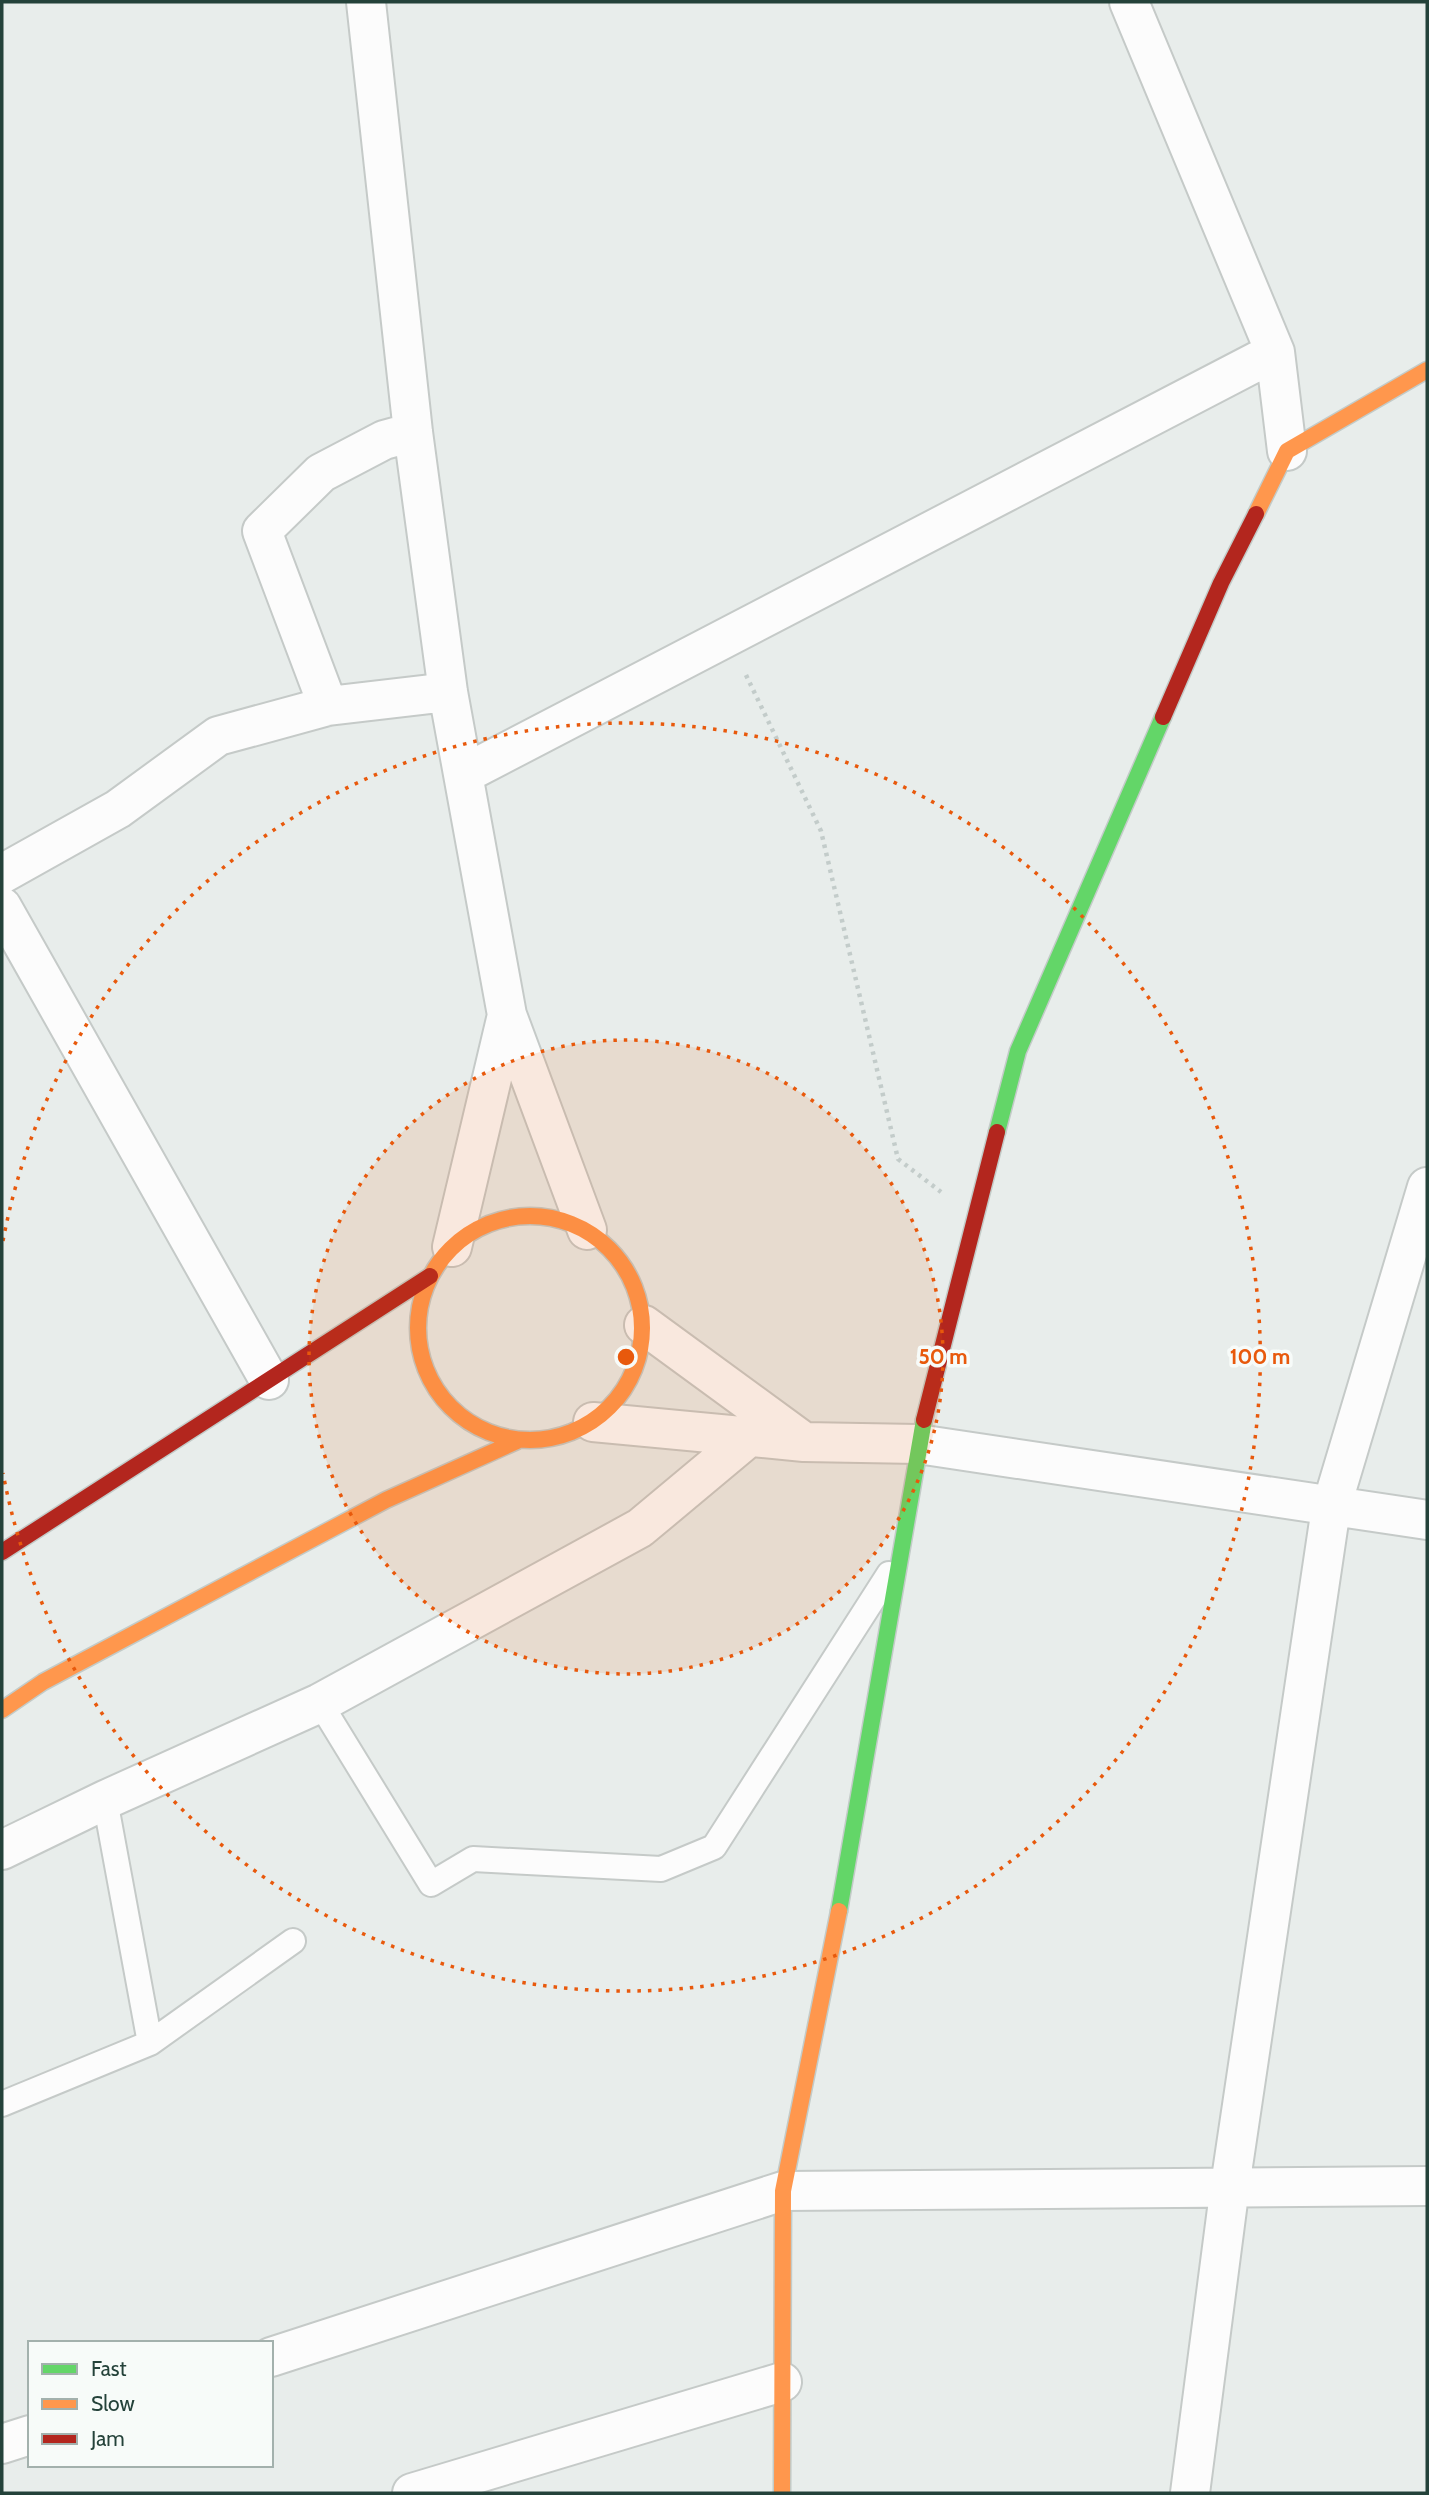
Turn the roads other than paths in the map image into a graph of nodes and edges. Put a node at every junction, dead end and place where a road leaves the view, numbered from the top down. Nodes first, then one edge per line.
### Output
1 (366, 2) edge
2 (1129, 2) edge
3 (1275, 352) junction
4 (1427, 370) edge
5 (413, 432) junction
6 (1287, 451) junction
7 (448, 692) junction
8 (328, 706) junction
9 (464, 774) junction
10 (2, 874) edge
11 (2, 907) edge
12 (507, 1015) junction
13 (1427, 1187) edge
14 (587, 1230) junction
15 (441, 1261) junction
16 (644, 1325) junction
17 (269, 1380) junction
18 (593, 1422) junction
19 (748, 1437) junction
20 (517, 1441) junction
21 (804, 1442) junction
22 (918, 1444) junction
23 (1331, 1508) junction
24 (1427, 1520) edge
25 (2, 1552) edge
26 (897, 1562) junction
27 (320, 1703) junction
28 (2, 1710) edge
29 (105, 1800) junction
30 (2, 1850) edge
31 (293, 1941) dead end
32 (150, 2043) junction
33 (2, 2104) edge
34 (1230, 2186) junction
35 (1427, 2186) edge
36 (783, 2191) junction
37 (273, 2356) edge
38 (782, 2382) junction
39 (28, 2436) edge
40 (2, 2444) edge
41 (412, 2493) edge
42 (782, 2493) edge
43 (1190, 2493) edge

1 - 5 street
2 - 3 street
3 - 6 street
3 - 9 street
4 - 6 street
5 - 7 street
5 - 8 street
6 - 22 street
7 - 8 street
7 - 9 street
8 - 10 street
9 - 12 street
11 - 17 street
12 - 14 street
12 - 15 street
13 - 23 street
14 - 15 street
14 - 16 street
15 - 17 street
15 - 20 street
16 - 18 street
16 - 21 street
17 - 25 street
18 - 19 street
18 - 20 street
19 - 21 street
19 - 27 street
20 - 28 street
21 - 22 street
22 - 23 street
22 - 26 street
23 - 24 street
23 - 34 street
26 - 27 lane
26 - 36 street
27 - 29 street
29 - 30 street
29 - 32 lane
31 - 32 lane
32 - 33 lane
34 - 35 street
34 - 36 street
34 - 43 street
36 - 37 street
36 - 38 street
38 - 41 street
38 - 42 street
39 - 40 street

